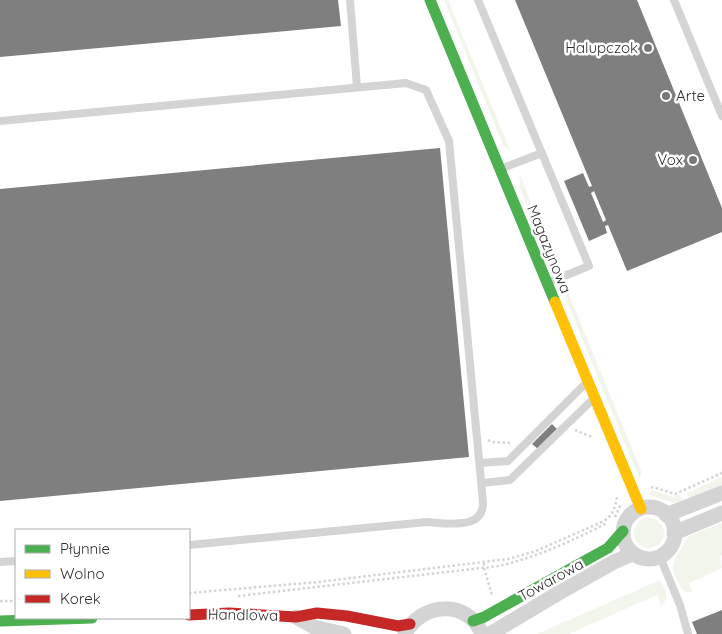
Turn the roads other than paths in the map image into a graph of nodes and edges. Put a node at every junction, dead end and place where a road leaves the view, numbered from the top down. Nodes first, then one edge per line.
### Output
1 (350, 0) edge
2 (430, 0) edge
3 (478, 0) edge
4 (674, 0) edge
5 (357, 87) junction
6 (722, 116) edge
7 (0, 121) edge
8 (542, 153) junction
9 (500, 169) junction
10 (547, 283) junction
11 (587, 381) junction
12 (594, 398) junction
13 (480, 463) junction
14 (482, 483) junction
15 (722, 493) edge
16 (641, 509) junction
17 (722, 513) edge
18 (666, 515) junction
19 (623, 531) junction
20 (674, 533) junction
21 (190, 545) edge
22 (632, 554) junction
23 (660, 557) junction
24 (15, 561) edge
25 (0, 562) edge
26 (190, 614) edge
27 (296, 617) junction
28 (61, 619) edge
29 (473, 620) junction
30 (0, 621) edge
31 (407, 629) edge
32 (344, 634) edge
33 (482, 634) edge
34 (490, 634) edge
35 (688, 634) edge

1 - 5 lane
2 - 9 street, Magazynowa
3 - 8 lane
4 - 6 lane
5 - 7 lane
5 - 13 lane
8 - 9 lane
8 - 10 lane
9 - 10 street, Magazynowa
10 - 11 street, Magazynowa
11 - 12 street, Magazynowa
11 - 13 lane
12 - 14 lane
12 - 16 street, Magazynowa
13 - 14 lane
14 - 21 lane
15 - 18 street
16 - 18 street
16 - 19 street
17 - 20 street
18 - 20 street
19 - 22 street
19 - 29 street, Towarowa
20 - 23 street
22 - 23 street
22 - 34 street, Towarowa
23 - 35 lane
24 - 25 lane
26 - 27 street, Handlowa
27 - 31 street, Handlowa
27 - 32 street, Handlowa
28 - 30 street
29 - 31 street
29 - 33 street

